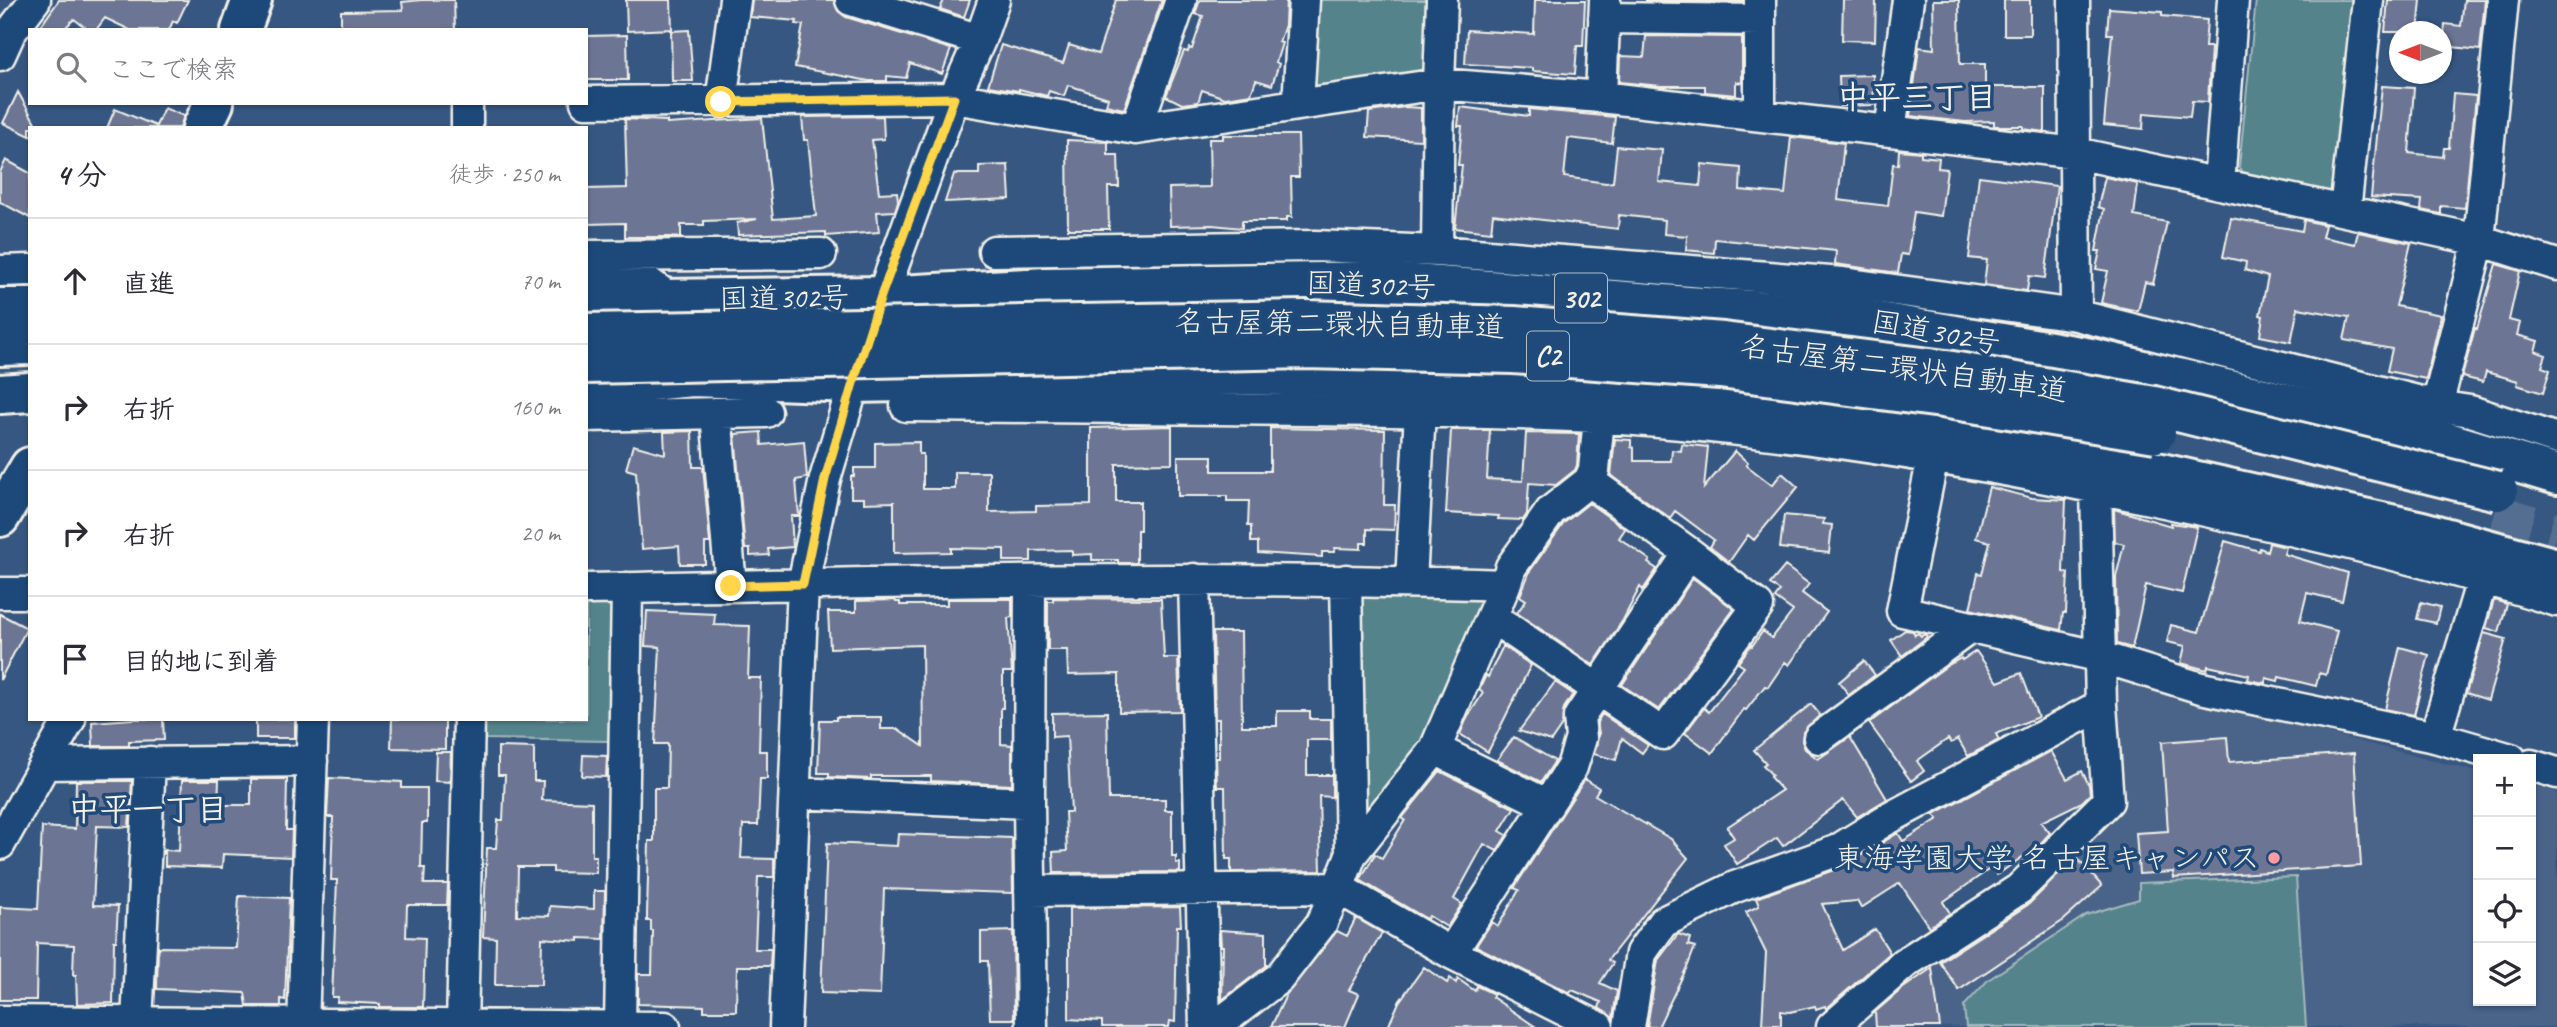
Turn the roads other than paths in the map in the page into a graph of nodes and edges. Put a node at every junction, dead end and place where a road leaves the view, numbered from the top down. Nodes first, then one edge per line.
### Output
1 (35, 0) edge
2 (252, 0) edge
3 (258, 0) edge
4 (735, 0) edge
5 (851, 0) edge
6 (994, 0) edge
7 (1181, 0) edge
8 (1304, 0) edge
9 (1442, 0) edge
10 (1908, 0) edge
11 (2074, 0) edge
12 (2233, 0) edge
13 (2368, 0) edge
14 (2503, 0) edge
15 (1604, 9) edge
16 (1759, 10) edge
17 (934, 12) edge
18 (242, 28) edge
19 (981, 40) junction
20 (0, 55) edge
21 (1438, 84) junction
22 (1601, 97) junction
23 (954, 98) junction
24 (588, 102) edge
25 (721, 102) junction
26 (213, 105) edge
27 (467, 105) edge
28 (1298, 105) junction
29 (1759, 116) junction
30 (203, 126) edge
31 (467, 126) edge
32 (1136, 129) junction
33 (1890, 131) junction
34 (2076, 153) junction
35 (2219, 184) junction
36 (2345, 211) junction
37 (2479, 240) junction
38 (1082, 250) junction
39 (994, 251) dead end
40 (1437, 251) junction
41 (821, 254) dead end
42 (588, 256) edge
43 (2557, 265) edge
44 (28, 270) edge
45 (0, 271) edge
46 (588, 275) edge
47 (1047, 287) junction
48 (881, 296) junction
49 (671, 299) junction
50 (588, 300) edge
51 (0, 308) edge
52 (28, 308) edge
53 (2076, 316) junction
54 (588, 333) edge
55 (28, 345) edge
56 (0, 346) edge
57 (588, 364) edge
58 (28, 374) edge
59 (0, 375) edge
60 (692, 377) junction
61 (853, 383) junction
62 (588, 387) edge
63 (28, 392) edge
64 (1160, 392) junction
65 (0, 394) edge
66 (588, 396) edge
67 (906, 406) dead end
68 (2437, 406) junction
69 (1420, 411) junction
70 (766, 412) dead end
71 (716, 413) junction
72 (588, 416) edge
73 (1599, 418) junction
74 (2557, 439) edge
75 (1933, 457) junction
76 (28, 470) edge
77 (2557, 475) edge
78 (1589, 481) junction
79 (2096, 487) junction
80 (0, 517) edge
81 (1689, 553) junction
82 (2557, 568) edge
83 (2483, 578) junction
84 (1194, 579) junction
85 (1346, 580) junction
86 (1411, 582) junction
87 (1030, 583) junction
88 (803, 584) junction
89 (1506, 585) junction
90 (731, 586) junction
91 (627, 588) junction
92 (588, 589) edge
93 (0, 593) edge
94 (28, 593) edge
95 (2557, 601) edge
96 (1492, 617) junction
97 (1971, 627) junction
98 (2101, 657) junction
99 (1597, 690) junction
100 (2101, 705) junction
101 (69, 721) edge
102 (313, 721) edge
103 (468, 721) edge
104 (2435, 737) junction
105 (1819, 738) dead end
106 (1435, 750) junction
107 (2494, 754) edge
108 (312, 761) junction
109 (150, 762) junction
110 (45, 764) junction
111 (2536, 767) edge
112 (2557, 773) edge
113 (795, 793) junction
114 (1029, 803) junction
115 (1548, 805) junction
116 (0, 844) edge
117 (1351, 855) junction
118 (1338, 888) junction
119 (1202, 890) junction
120 (1030, 891) junction
121 (1451, 953) junction
122 (0, 1021) edge
123 (137, 1023) junction
124 (303, 1026) edge
125 (462, 1026) edge
126 (620, 1027) edge
127 (645, 1027) edge
128 (665, 1027) edge
129 (785, 1027) edge
130 (1031, 1027) edge
131 (1205, 1027) edge
132 (1215, 1027) edge
133 (1598, 1027) edge
134 (1629, 1027) edge
135 (1832, 1027) edge

1 - 20 street
2 - 3 street
2 - 18 main road
4 - 25 street
5 - 17 street
6 - 19 street
7 - 32 street
8 - 28 street
9 - 21 street
10 - 33 street
11 - 34 street
12 - 35 street
13 - 36 street
14 - 37 street
15 - 16 street
15 - 22 street
16 - 29 street
17 - 19 street
19 - 23 street
21 - 22 street
21 - 28 street
21 - 40 street
22 - 29 street
23 - 25 street
23 - 32 street
23 - 48 street
24 - 25 street
26 - 30 main road
27 - 31 street
28 - 32 street
29 - 33 street
33 - 34 street
34 - 35 street
34 - 53 street
35 - 36 street
36 - 37 street
37 - 43 street
37 - 68 street
38 - 39 street
38 - 40 street
38 - 47 street
40 - 53 street
41 - 42 street
44 - 45 street
46 - 49 street
47 - 48 main road, 国道302号 / 302
47 - 77 main road, 国道302号 / 302
48 - 49 main road, 国道302号 / 302
48 - 61 street
49 - 50 main road, 国道302号 / 302
51 - 52 main road
53 - 68 street
54 - 57 main road, 名古屋第二環状自動車道 / C2, bridge
55 - 56 main road
58 - 59 main road
60 - 61 main road
60 - 62 main road
60 - 66 street
61 - 64 main road
61 - 88 street
63 - 65 main road
64 - 67 street
64 - 69 street
64 - 82 main road
68 - 74 street
69 - 73 street
69 - 86 street
70 - 71 street
71 - 72 street
71 - 90 street
73 - 75 street
73 - 78 street
75 - 79 street
75 - 97 street
76 - 80 main road
78 - 81 street
78 - 89 street
79 - 83 street
79 - 98 street
81 - 99 street
81 - 99 street
83 - 95 street
83 - 104 street
84 - 85 street
84 - 87 street
84 - 119 street
85 - 86 street
85 - 117 street
86 - 89 street
87 - 88 street
87 - 114 street
88 - 90 street
88 - 113 street
89 - 96 street
90 - 91 street
91 - 92 street
91 - 126 street
93 - 94 street
96 - 99 street
96 - 106 street
97 - 98 street
97 - 105 street
98 - 100 street
98 - 104 street
99 - 115 street
100 - 134 street
100 - 135 street
101 - 110 street
102 - 108 street
103 - 125 street
104 - 107 street
106 - 115 street
106 - 117 street
108 - 109 street
108 - 124 street
109 - 110 street
109 - 123 street
110 - 116 street
111 - 112 street
113 - 114 street
113 - 129 street
114 - 120 street
115 - 121 street
117 - 118 street
118 - 119 street
118 - 121 street
118 - 132 street
119 - 120 street
119 - 131 street
120 - 130 street
121 - 133 street
122 - 123 street
123 - 124 street
124 - 125 street
125 - 126 street
126 - 127 street
127 - 128 street

